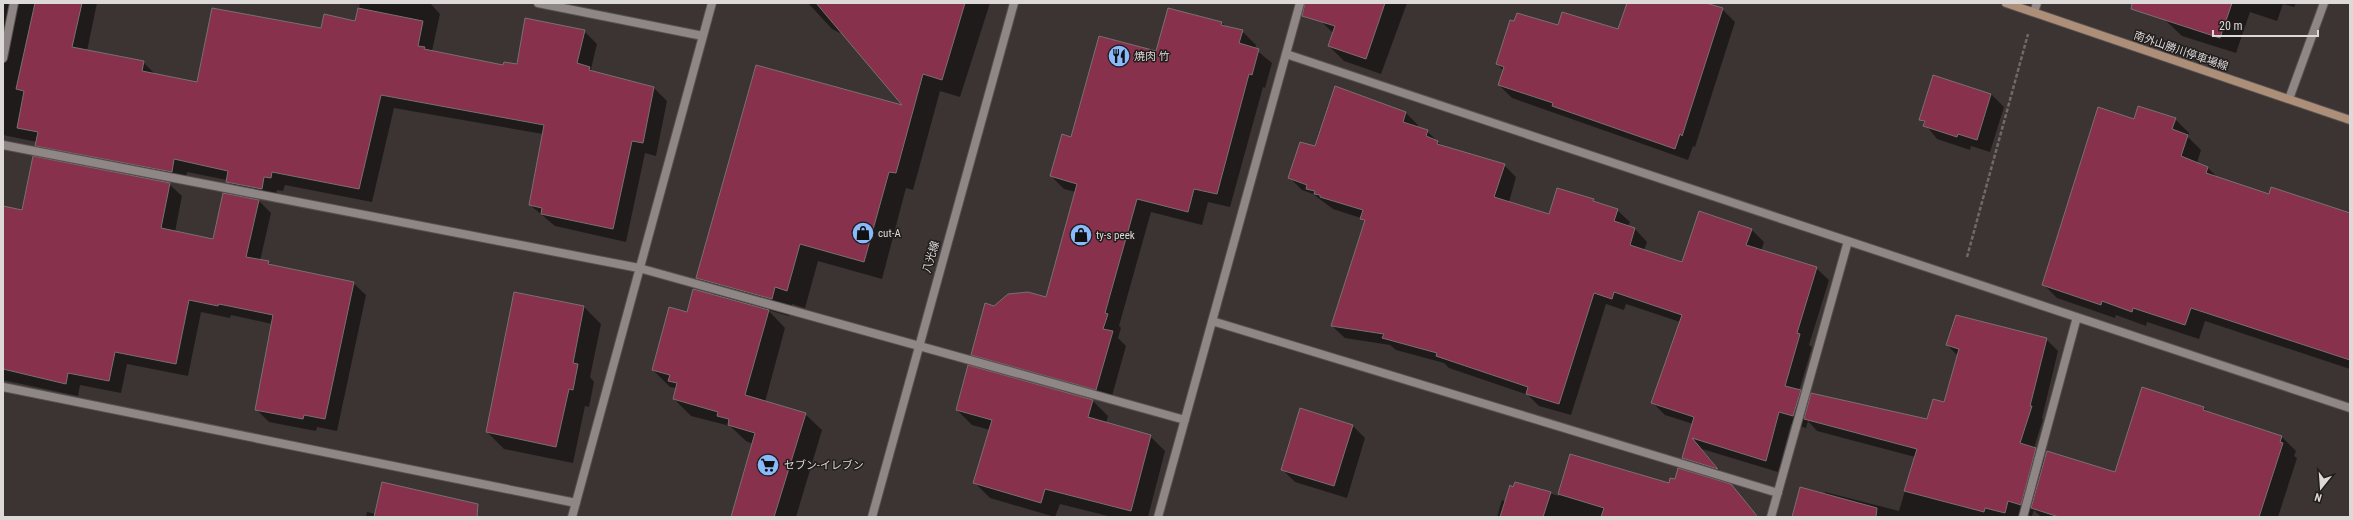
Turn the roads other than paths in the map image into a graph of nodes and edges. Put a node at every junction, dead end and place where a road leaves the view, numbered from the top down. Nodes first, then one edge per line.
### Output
1 (14, 3) edge
2 (538, 3) edge
3 (712, 3) edge
4 (1014, 3) edge
5 (1300, 3) edge
6 (2006, 3) edge
7 (2037, 3) edge
8 (2324, 3) edge
9 (2034, 12) junction
10 (703, 36) junction
11 (1286, 54) junction
12 (3, 58) edge
13 (2289, 99) junction
14 (2350, 120) edge
15 (3, 145) edge
16 (1848, 241) junction
17 (638, 268) junction
18 (2077, 317) junction
19 (1212, 321) junction
20 (918, 345) junction
21 (3, 387) edge
22 (2350, 408) edge
23 (1184, 420) junction
24 (1778, 493) junction
25 (576, 503) junction
26 (572, 517) edge
27 (872, 517) edge
28 (1158, 517) edge
29 (1771, 517) edge
30 (2023, 517) edge

1 - 12 street
2 - 10 street
3 - 10 street
4 - 20 street, 八光線
5 - 11 street
6 - 9 main road, 南外山勝川停車場線
7 - 9 street
8 - 13 street
9 - 13 main road, 南外山勝川停車場線
10 - 17 street
11 - 16 street
11 - 19 street
13 - 14 main road, 南外山勝川停車場線
15 - 17 street
16 - 18 street
16 - 24 street
17 - 20 street
17 - 25 street
18 - 22 street
18 - 30 street
19 - 23 street
19 - 24 street
20 - 23 street
20 - 27 street, 八光線
21 - 25 street
23 - 28 street
24 - 29 street
25 - 26 street

